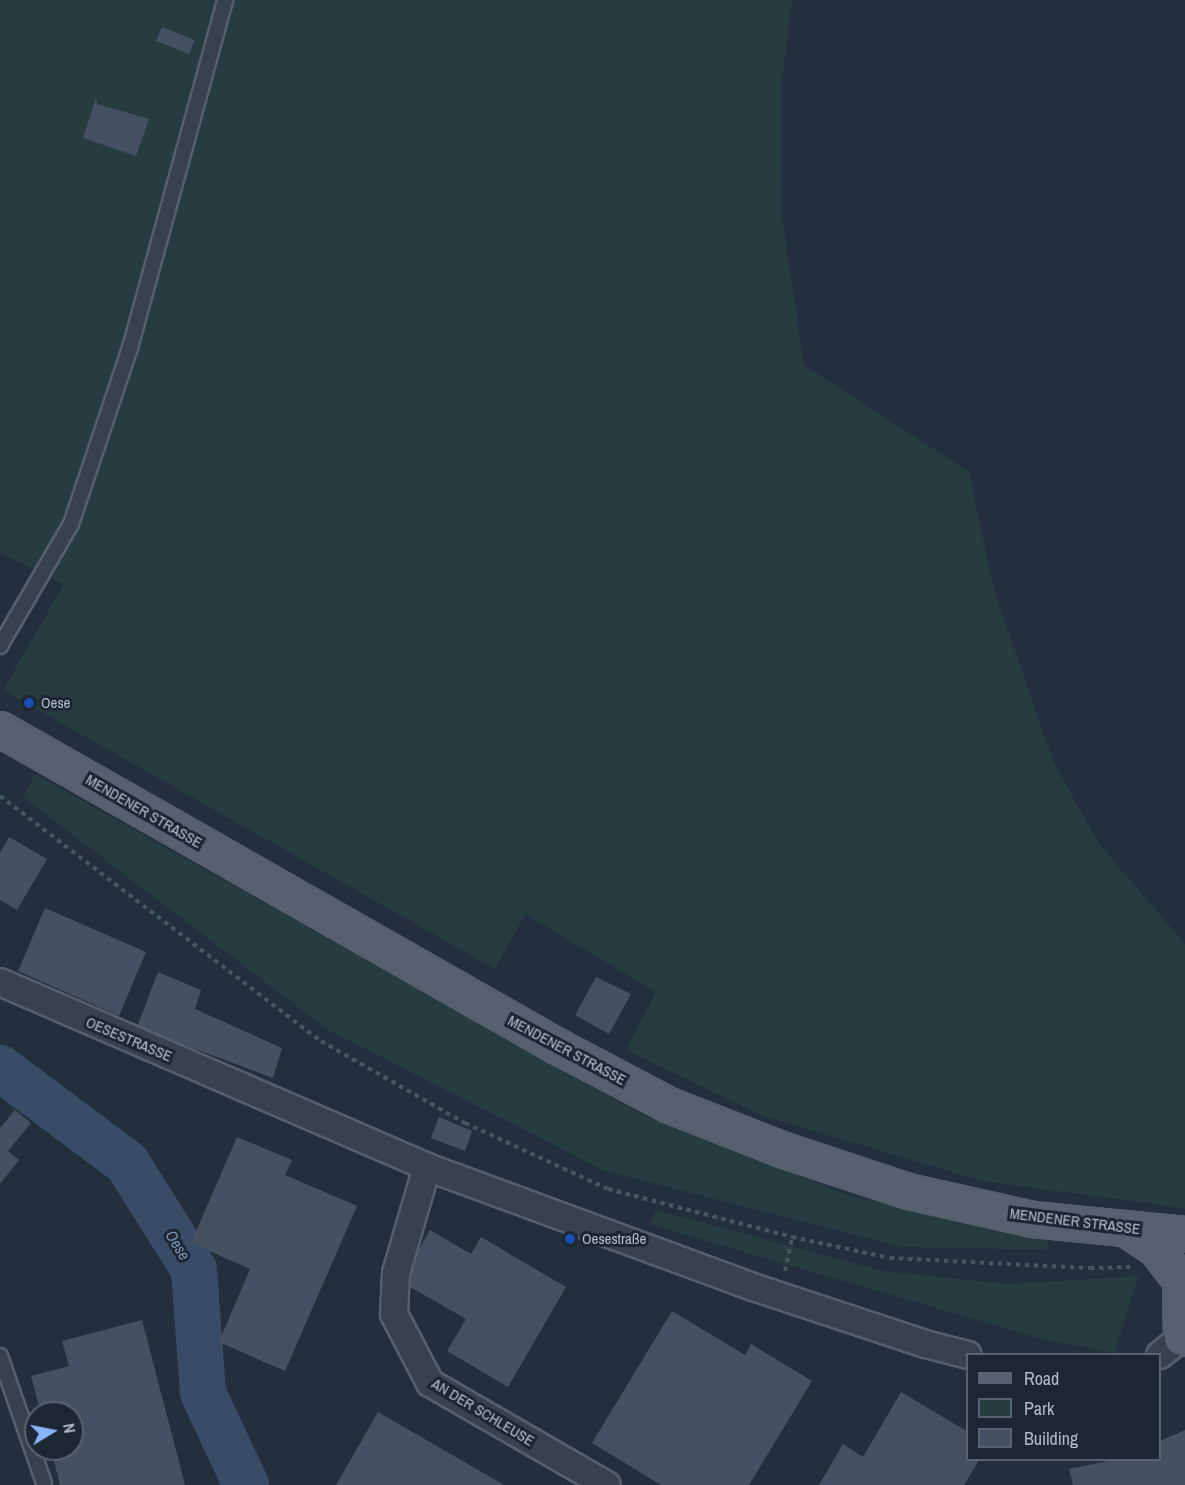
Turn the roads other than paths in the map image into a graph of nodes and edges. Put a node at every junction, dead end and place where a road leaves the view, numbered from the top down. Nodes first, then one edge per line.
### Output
1 (225, 0) edge
2 (0, 646) edge
3 (0, 729) edge
4 (0, 982) edge
5 (427, 1167) junction
6 (1125, 1228) junction
7 (1185, 1234) edge
8 (1175, 1343) edge
9 (966, 1354) edge
10 (0, 1356) edge
11 (45, 1483) dead end
12 (607, 1485) edge

1 - 2 lane
3 - 6 main road, MENDENER STRASSE
4 - 5 street, OESESTRASSE
5 - 9 street, OESESTRASSE
5 - 12 street, AN DER SCHLEUSE
6 - 7 main road, MENDENER STRASSE
6 - 8 main road
10 - 11 lane

